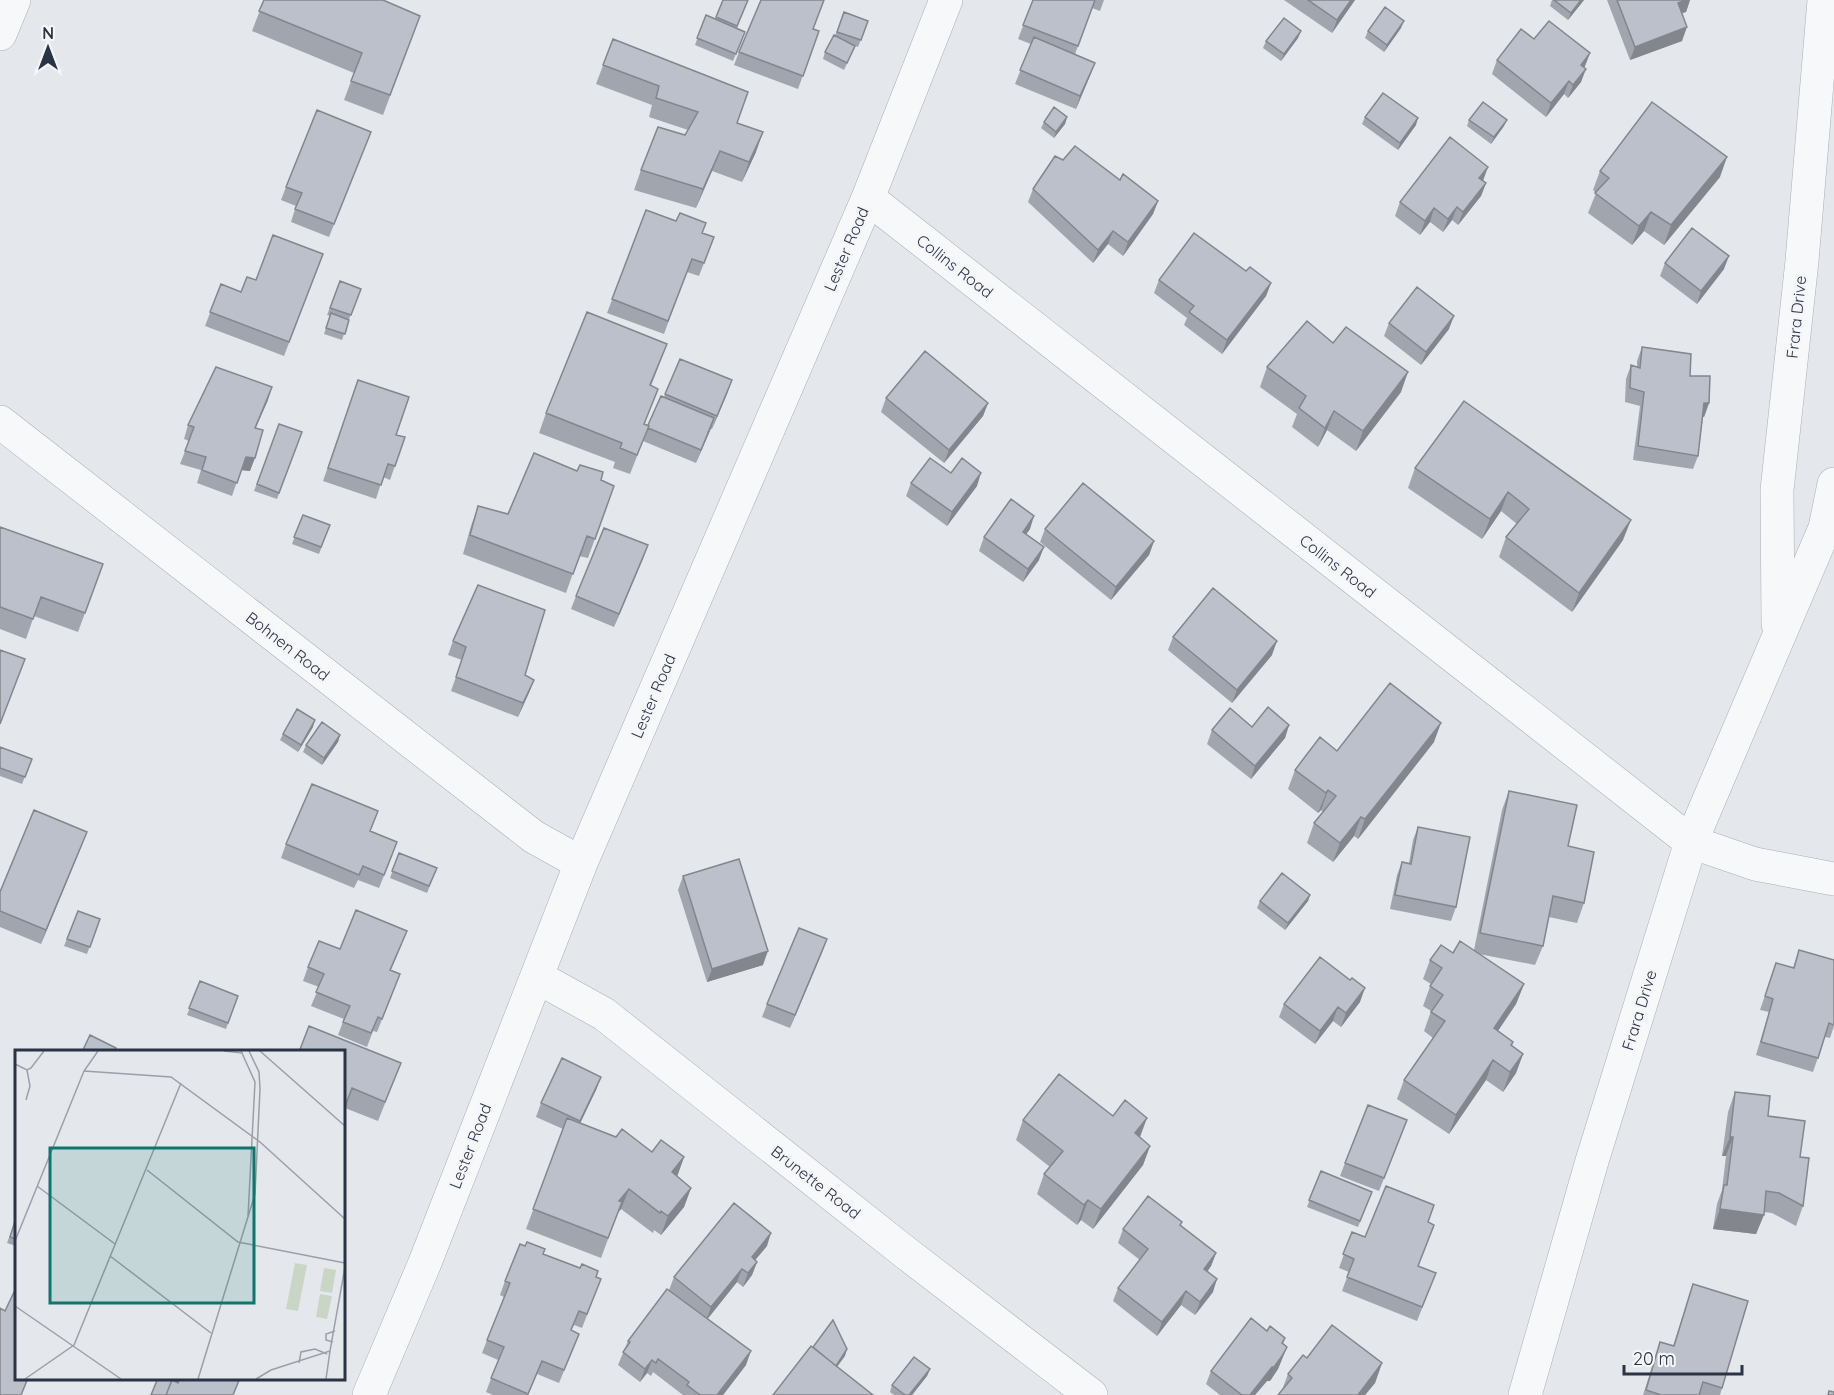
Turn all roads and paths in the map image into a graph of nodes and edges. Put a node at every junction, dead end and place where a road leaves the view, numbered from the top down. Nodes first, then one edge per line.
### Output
1 (14, 0) edge
2 (946, 0) edge
3 (1824, 0) edge
4 (0, 34) edge
5 (868, 198) junction
6 (0, 422) edge
7 (1834, 484) edge
8 (1778, 635) junction
9 (1691, 842) junction
10 (581, 863) junction
11 (1834, 879) edge
12 (537, 977) junction
13 (369, 1395) edge
14 (1091, 1395) edge
15 (1525, 1395) edge

1 - 4 street
2 - 5 street, Lester Road
3 - 8 street, Frara Drive
5 - 9 street, Collins Road
5 - 10 street, Lester Road
6 - 10 street, Bohnen Road
7 - 8 street, Frara Drive
8 - 9 street, Frara Drive
9 - 11 street, Collins Road
9 - 15 street, Frara Drive
10 - 12 street, Lester Road
12 - 13 street, Lester Road
12 - 14 street, Brunette Road

